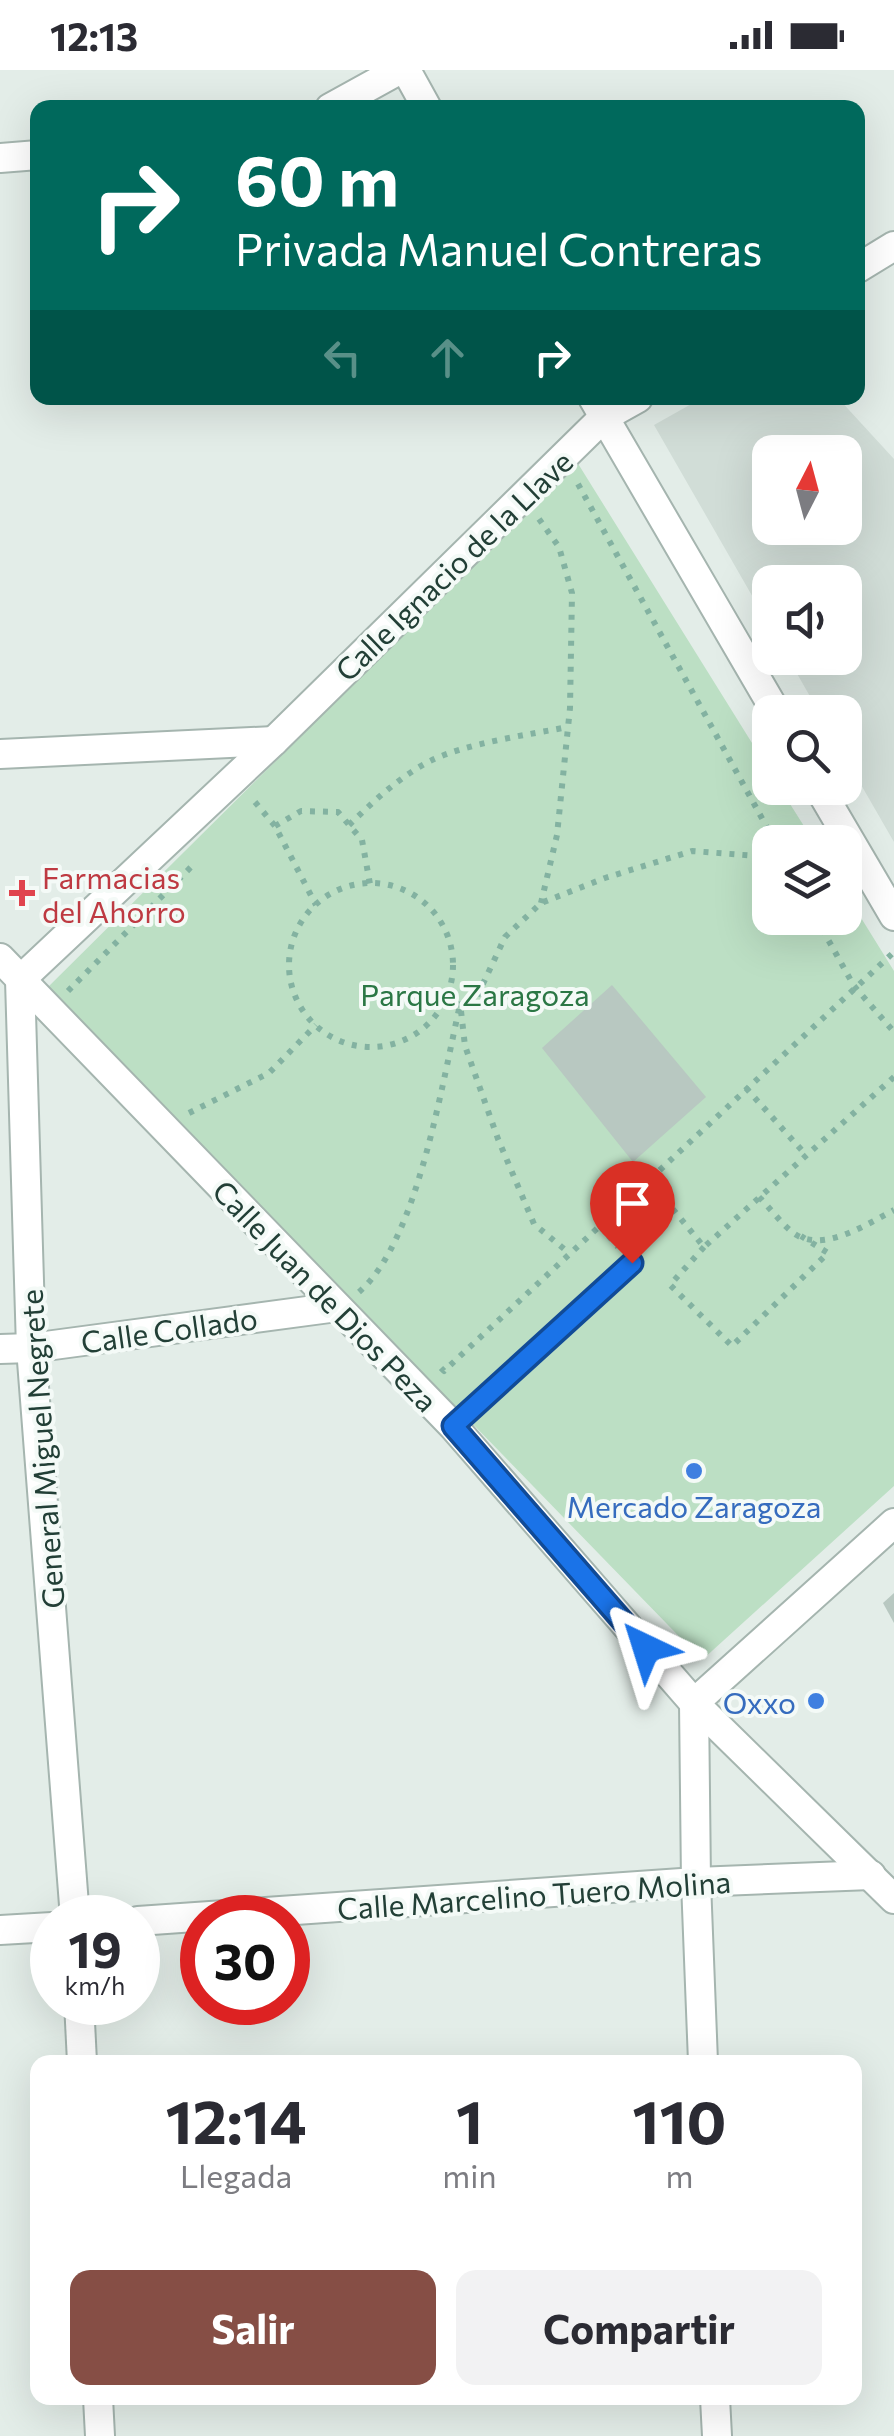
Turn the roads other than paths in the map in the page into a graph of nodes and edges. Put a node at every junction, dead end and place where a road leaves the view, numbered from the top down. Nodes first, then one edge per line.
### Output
1 (402, 70) edge
2 (345, 100) edge
3 (423, 100) edge
4 (30, 156) edge
5 (0, 158) edge
6 (894, 246) edge
7 (865, 264) edge
8 (598, 407) edge
9 (766, 695) edge
10 (274, 741) junction
11 (0, 754) edge
12 (829, 805) edge
13 (894, 916) edge
14 (0, 958) edge
15 (20, 980) junction
16 (632, 1263) dead end
17 (337, 1307) junction
18 (31, 1348) junction
19 (0, 1349) edge
20 (453, 1426) junction
21 (894, 1523) edge
22 (694, 1703) junction
23 (871, 1875) junction
24 (696, 1882) junction
25 (73, 1895) edge
26 (894, 1899) edge
27 (160, 1919) edge
28 (30, 1928) edge
29 (0, 1930) edge
30 (80, 2025) edge
31 (82, 2055) edge
32 (702, 2055) edge
33 (98, 2405) edge
34 (715, 2405) edge
35 (100, 2436) edge
36 (716, 2436) edge

1 - 2 street
1 - 3 street
4 - 5 street
6 - 7 street
8 - 9 street
8 - 10 street, Calle Ignacio de la Llave
10 - 11 street
10 - 15 street, Calle Ignacio de la Llave
12 - 13 street
14 - 15 street, Calle Juan de Dios Peza
15 - 17 street, Calle Juan de Dios Peza
15 - 18 street, General Miguel Negrete
16 - 20 lane
17 - 18 street, Calle Collado
17 - 20 street, Calle Juan de Dios Peza
18 - 19 street, Calle Collado
18 - 25 street, General Miguel Negrete
20 - 22 street, Calle Juan de Dios Peza
21 - 22 street
22 - 23 street, Calle Juan de Dios Peza
22 - 24 street
23 - 24 street, Calle Marcelino Tuero Molina
23 - 26 street, Calle Juan de Dios Peza
24 - 27 street, Calle Marcelino Tuero Molina
24 - 32 street
28 - 29 street
30 - 31 street
33 - 35 street
34 - 36 street

